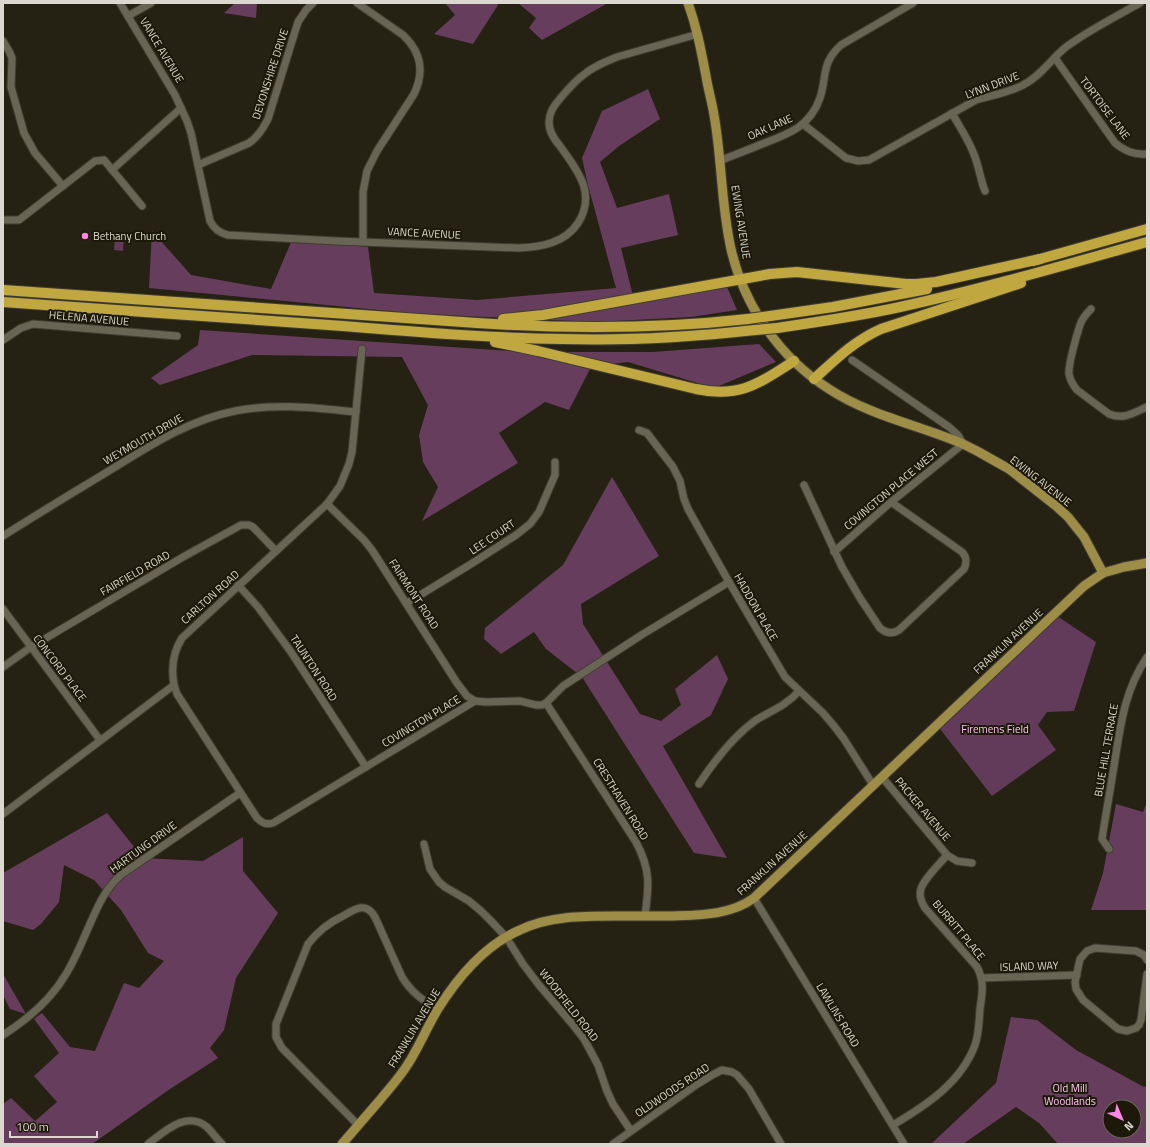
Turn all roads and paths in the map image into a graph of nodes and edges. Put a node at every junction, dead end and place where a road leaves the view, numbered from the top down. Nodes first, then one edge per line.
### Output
1 (120, 3) edge
2 (151, 3) edge
3 (313, 3) edge
4 (357, 3) edge
5 (688, 3) edge
6 (912, 3) edge
7 (1140, 3) edge
8 (128, 16) junction
9 (698, 34) junction
10 (3, 41) edge
11 (1055, 58) junction
12 (181, 108) junction
13 (952, 113) junction
14 (803, 124) junction
15 (1147, 154) edge
16 (720, 161) junction
17 (198, 165) junction
18 (112, 170) junction
19 (63, 186) junction
20 (985, 191) dead end
21 (142, 206) dead end
22 (3, 220) edge
23 (1147, 230) edge
24 (363, 242) junction
25 (1147, 242) edge
26 (1040, 259) junction
27 (740, 279) junction
28 (3, 290) edge
29 (3, 302) edge
30 (1091, 309) dead end
31 (455, 322) junction
32 (462, 335) junction
33 (177, 336) dead end
34 (3, 340) edge
35 (362, 349) dead end
36 (852, 360) dead end
37 (794, 361) junction
38 (814, 379) junction
39 (1147, 407) edge
40 (356, 412) junction
41 (639, 430) dead end
42 (963, 444) junction
43 (555, 462) dead end
44 (804, 485) dead end
45 (891, 502) junction
46 (327, 504) junction
47 (3, 536) edge
48 (276, 551) junction
49 (834, 552) junction
50 (1147, 563) edge
51 (1103, 573) junction
52 (729, 582) junction
53 (238, 585) junction
54 (407, 603) junction
55 (3, 609) edge
56 (31, 647) junction
57 (1147, 657) edge
58 (3, 667) edge
59 (174, 685) junction
60 (799, 691) junction
61 (475, 701) junction
62 (546, 703) junction
63 (100, 740) junction
64 (366, 767) junction
65 (882, 777) junction
66 (699, 784) dead end
67 (873, 785) junction
68 (240, 793) junction
69 (3, 814) edge
70 (424, 844) dead end
71 (1108, 849) dead end
72 (947, 855) junction
73 (972, 863) dead end
74 (925, 880) joint
75 (754, 898) junction
76 (645, 916) junction
77 (506, 937) junction
78 (1147, 960) edge
79 (1147, 974) edge
80 (1077, 975) junction
81 (982, 978) junction
82 (438, 1009) junction
83 (3, 1035) edge
84 (358, 1125) junction
85 (893, 1126) junction
86 (631, 1131) junction
87 (148, 1144) edge
88 (222, 1144) edge
89 (342, 1144) edge
90 (613, 1144) edge
91 (781, 1144) edge
92 (904, 1144) edge

1 - 8 street, VANCE AVENUE
2 - 8 street
3 - 17 street, DEVONSHIRE DRIVE
4 - 24 street
5 - 9 main road, EWING AVENUE
6 - 14 street, OAK LANE
7 - 11 street, LYNN DRIVE
8 - 12 street, VANCE AVENUE
9 - 16 main road, EWING AVENUE
9 - 24 street, VANCE AVENUE
10 - 19 street
11 - 13 street, LYNN DRIVE
11 - 15 street, TORTOISE LANE
12 - 17 street, VANCE AVENUE
12 - 18 street
13 - 14 street, LYNN DRIVE
13 - 20 street
14 - 16 street, OAK LANE
16 - 27 main road, EWING AVENUE
17 - 24 street, VANCE AVENUE
18 - 19 street
18 - 21 street
19 - 22 street
23 - 26 highway
25 - 32 highway, bridge
25 - 38 highway
26 - 27 highway
26 - 31 highway, bridge
27 - 31 highway
27 - 37 main road, EWING AVENUE
28 - 31 highway
29 - 32 highway
30 - 39 street
32 - 37 highway
33 - 34 street, HELENA AVENUE
35 - 40 street, CARLTON ROAD
36 - 42 street, EWING AVENUE
37 - 38 main road, EWING AVENUE
38 - 42 main road, EWING AVENUE
40 - 46 street, CARLTON ROAD
40 - 47 street, WEYMOUTH DRIVE
41 - 52 street, HADDON PLACE
42 - 45 street, COVINGTON PLACE WEST
42 - 51 main road, EWING AVENUE
43 - 54 street, LEE COURT
44 - 49 street
45 - 49 street, COVINGTON PLACE WEST
45 - 49 street
46 - 48 street, CARLTON ROAD
46 - 54 street, FAIRMONT ROAD
48 - 53 street, CARLTON ROAD
48 - 56 street, FAIRFIELD ROAD
50 - 51 main road, FRANKLIN AVENUE
51 - 65 main road, FRANKLIN AVENUE
52 - 60 street, HADDON PLACE
52 - 62 street
53 - 59 street, CARLTON ROAD
53 - 64 street, TAUNTON ROAD
54 - 61 street, FAIRMONT ROAD
55 - 56 street, CONCORD PLACE
56 - 58 street, FAIRFIELD ROAD
56 - 63 street, CONCORD PLACE
57 - 71 street, BLUE HILL TERRACE
59 - 63 street
59 - 68 street
60 - 66 street
60 - 67 street, HADDON PLACE
61 - 62 street, COVINGTON PLACE
61 - 64 street, COVINGTON PLACE
62 - 76 street, CRESTHAVEN ROAD
63 - 69 street
64 - 68 street, COVINGTON PLACE
65 - 67 main road, FRANKLIN AVENUE
65 - 72 street, PACKER AVENUE
67 - 75 main road, FRANKLIN AVENUE
68 - 83 street, HARTUNG DRIVE
70 - 77 street, WOODFIELD ROAD
72 - 73 street, PACKER AVENUE
72 - 74 street, PACKER AVENUE
74 - 81 street, BURRITT PLACE
75 - 76 main road, FRANKLIN AVENUE
75 - 85 street, LAWLINS ROAD
76 - 77 main road, FRANKLIN AVENUE
77 - 82 main road, FRANKLIN AVENUE
77 - 86 street, WOODFIELD ROAD
78 - 80 street
79 - 80 street
80 - 81 street, ISLAND WAY
81 - 85 street, BURRITT PLACE
82 - 84 main road, FRANKLIN AVENUE
82 - 84 street
84 - 89 main road, FRANKLIN AVENUE
85 - 92 street, LAWLINS ROAD
86 - 90 street, OLDWOODS ROAD
86 - 91 street, OLDWOODS ROAD
87 - 88 street

